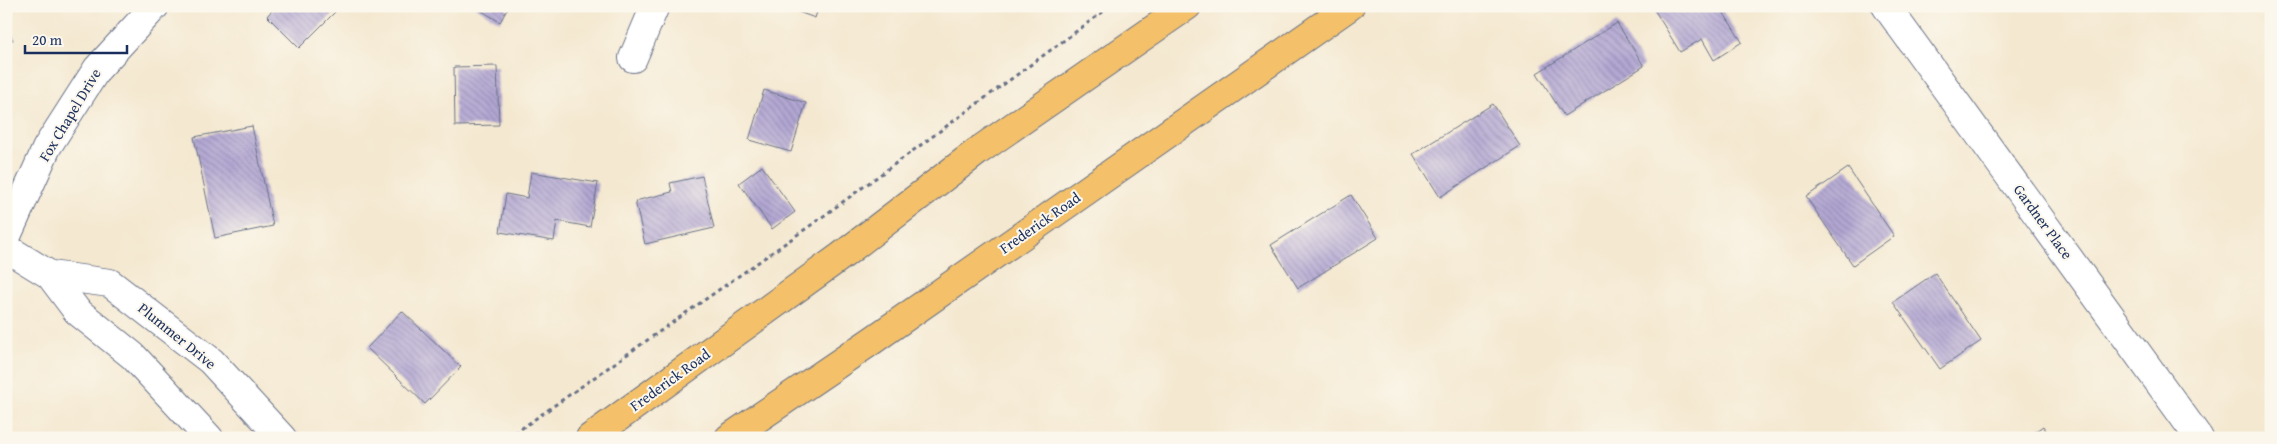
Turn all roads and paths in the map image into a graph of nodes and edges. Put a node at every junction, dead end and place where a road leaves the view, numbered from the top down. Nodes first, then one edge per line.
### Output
1 (155, 6) edge
2 (655, 6) edge
3 (1111, 6) edge
4 (1187, 6) edge
5 (1350, 6) edge
6 (1886, 6) edge
7 (633, 58) dead end
8 (6, 238) edge
9 (6, 248) edge
10 (50, 275) junction
11 (209, 438) edge
12 (282, 438) edge
13 (508, 438) edge
14 (590, 438) edge
15 (729, 438) edge
16 (2199, 438) edge

1 - 8 street, Fox Chapel Drive
2 - 7 street
3 - 13 path
4 - 14 main road, Frederick Road
5 - 15 main road, Frederick Road
6 - 16 street, Gardner Place
9 - 10 street, Plummer Drive
10 - 11 street, Plummer Drive
10 - 12 street, Plummer Drive

